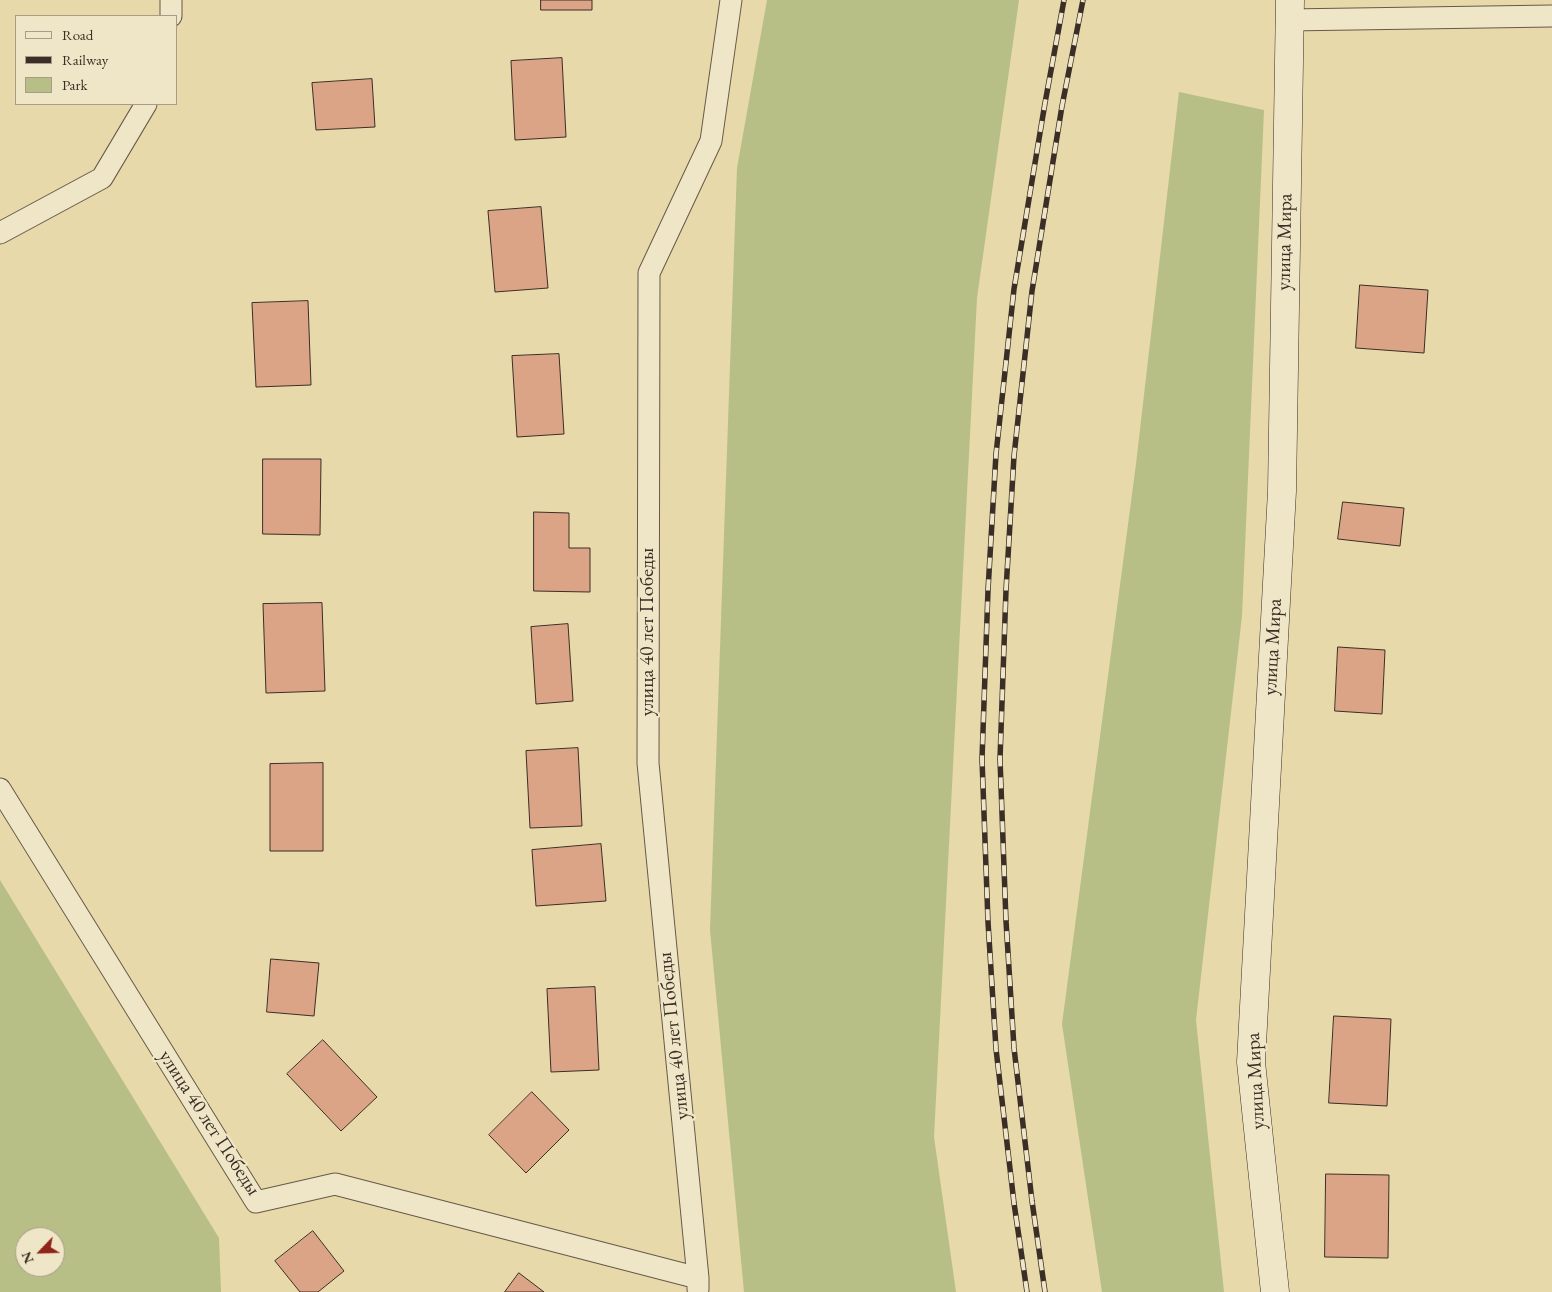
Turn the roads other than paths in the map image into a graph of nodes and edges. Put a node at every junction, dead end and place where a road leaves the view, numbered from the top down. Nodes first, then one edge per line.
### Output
1 (171, 0) edge
2 (731, 0) edge
3 (1289, 10) edge
4 (171, 15) edge
5 (1552, 16) edge
6 (145, 105) edge
7 (0, 233) edge
8 (0, 789) edge
9 (698, 1285) edge
10 (1275, 1292) edge

1 - 4 street
2 - 9 street, улица 40 лет Победы
3 - 5 street
3 - 10 street, улица Мира
6 - 7 street
8 - 9 street, улица 40 лет Победы

